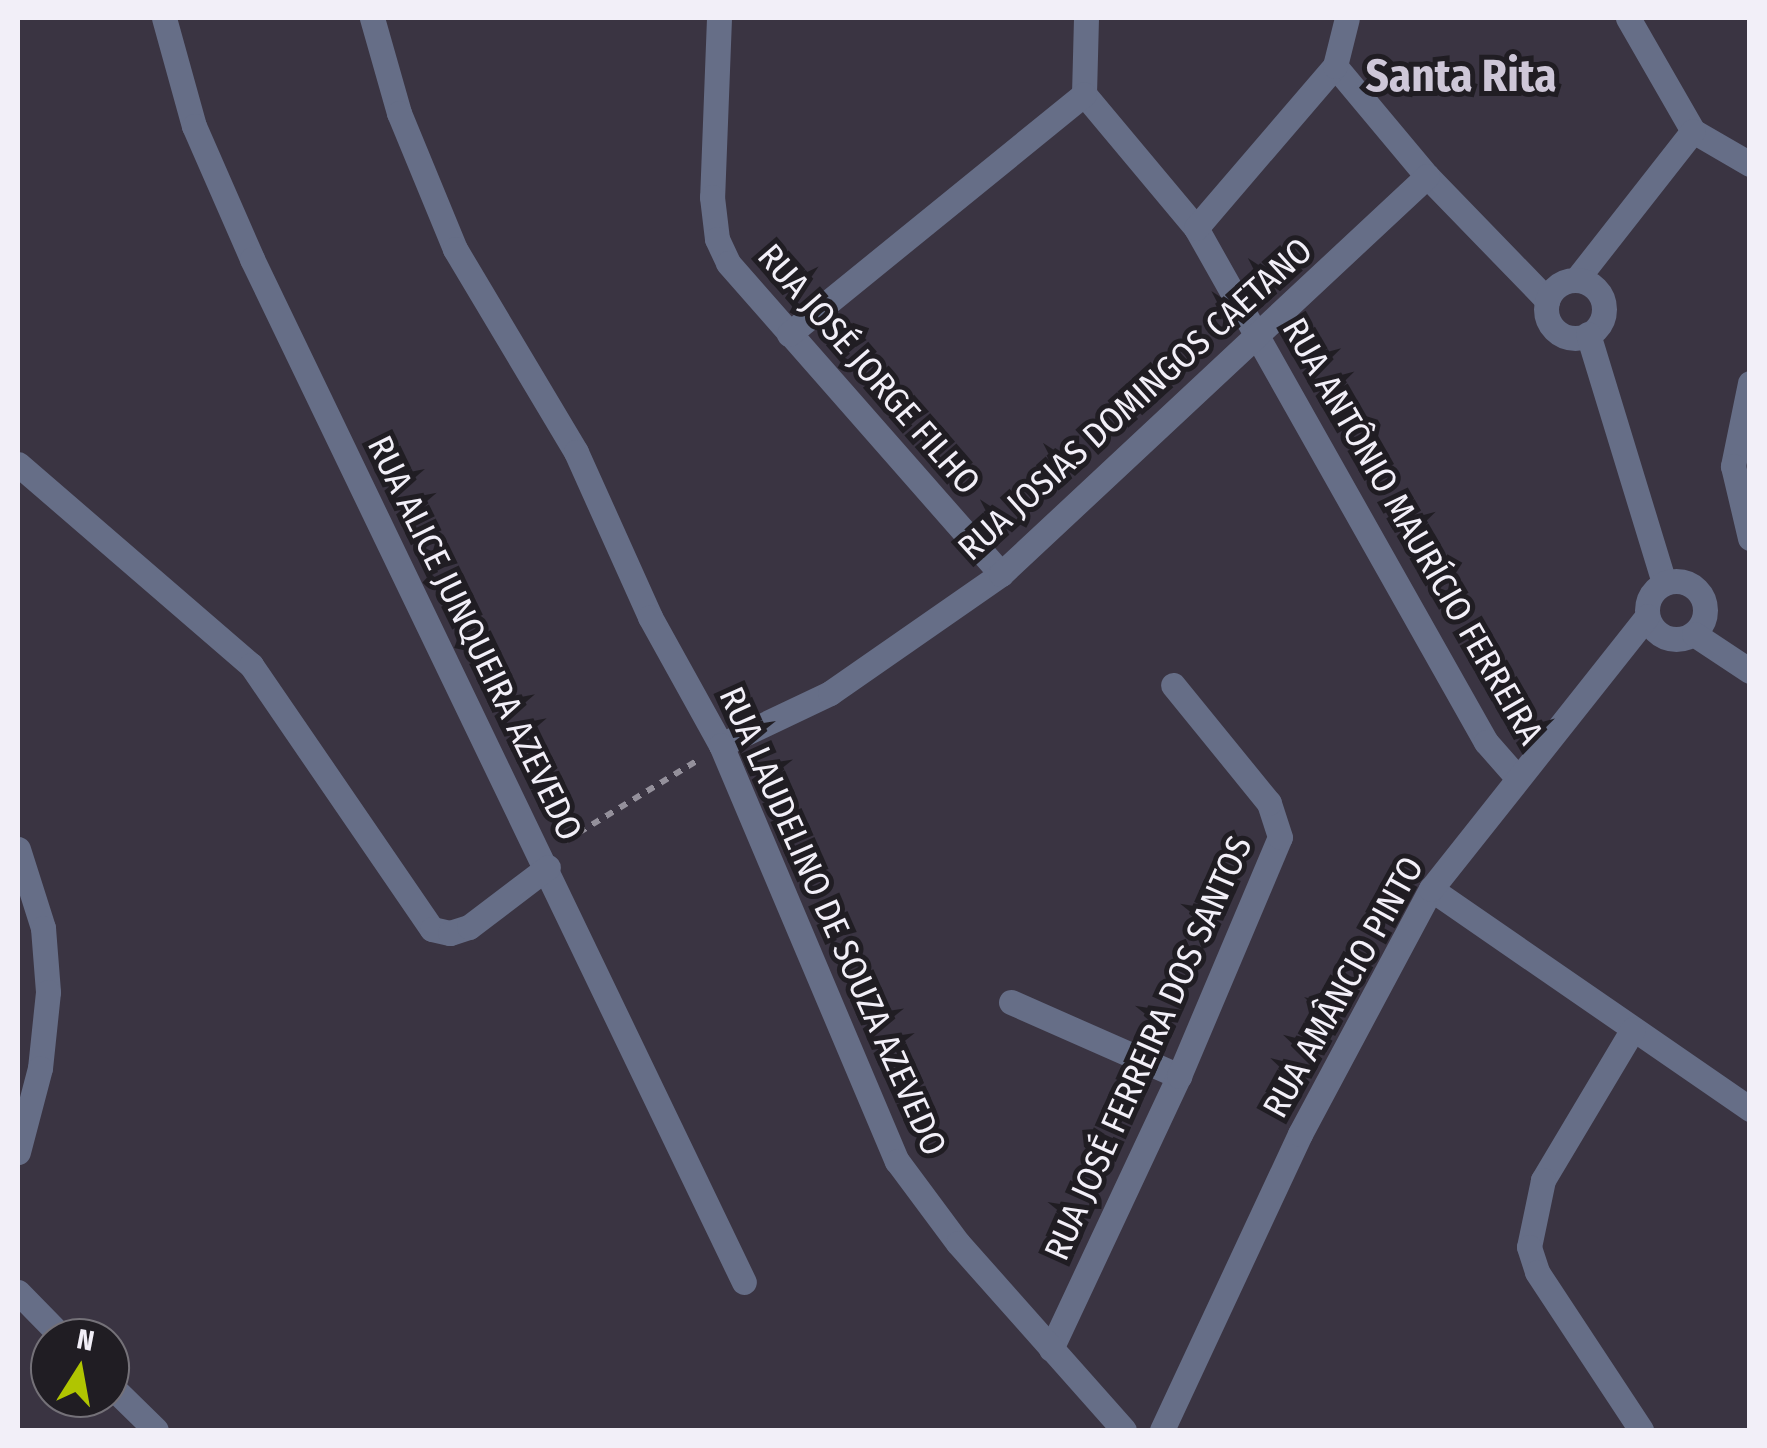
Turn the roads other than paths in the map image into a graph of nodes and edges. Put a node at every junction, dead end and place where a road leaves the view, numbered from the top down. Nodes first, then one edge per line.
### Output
1 (164, 18) edge
2 (372, 18) edge
3 (718, 18) edge
4 (1086, 18) edge
5 (1347, 18) edge
6 (1628, 18) edge
7 (1334, 66) junction
8 (1084, 94) junction
9 (1692, 130) junction
10 (1750, 164) edge
11 (1427, 176) junction
12 (1196, 228) junction
13 (1576, 280) junction
14 (1547, 300) junction
15 (789, 334) junction
16 (1588, 334) junction
17 (1259, 335) junction
18 (1750, 383) edge
19 (19, 475) edge
20 (1750, 538) edge
21 (1001, 574) junction
22 (1664, 584) junction
23 (1647, 616) junction
24 (1694, 634) junction
25 (1750, 671) edge
26 (1173, 686) dead end
27 (721, 746) junction
28 (1515, 775) junction
29 (18, 849) edge
30 (545, 860) junction
31 (1431, 890) junction
32 (1011, 1002) dead end
33 (1633, 1029) junction
34 (1180, 1076) junction
35 (1750, 1109) edge
36 (18, 1152) edge
37 (744, 1282) dead end
38 (18, 1292) edge
39 (43, 1318) edge
40 (1051, 1349) junction
41 (130, 1405) edge
42 (156, 1430) edge
43 (1124, 1430) edge
44 (1162, 1430) edge
45 (1642, 1430) edge

1 - 30 street, RUA ALICE JUNQUEIRA AZEVEDO
2 - 27 street, RUA LAUDELINO DE SOUZA AZEVEDO
3 - 15 street, RUA JOSÉ JORGE FILHO
4 - 8 street
5 - 7 street
6 - 9 street
7 - 11 street
7 - 12 street
8 - 12 street, RUA ANTÔNIO MAURÍCIO FERREIRA
8 - 15 street
9 - 10 street
9 - 13 street
11 - 14 street
11 - 17 street, RUA JOSIAS DOMINGOS CAETANO
12 - 17 street, RUA ANTÔNIO MAURÍCIO FERREIRA
13 - 14 street
13 - 16 street
14 - 16 street
15 - 21 street, RUA JOSÉ JORGE FILHO
16 - 22 street
17 - 21 street, RUA JOSIAS DOMINGOS CAETANO
17 - 28 street, RUA ANTÔNIO MAURÍCIO FERREIRA
18 - 20 street
19 - 30 street
21 - 27 street, RUA JOSIAS DOMINGOS CAETANO
22 - 23 street
22 - 24 street
23 - 24 street
23 - 28 street, RUA AMÂNCIO PINTO
24 - 25 street
26 - 34 street, RUA JOSÉ FERREIRA DOS SANTOS
27 - 40 street, RUA LAUDELINO DE SOUZA AZEVEDO
28 - 31 street, RUA AMÂNCIO PINTO
29 - 36 street
30 - 37 street, RUA ALICE JUNQUEIRA AZEVEDO
31 - 33 street
31 - 44 street, RUA AMÂNCIO PINTO
32 - 34 street
33 - 35 street
33 - 45 street
34 - 40 street, RUA JOSÉ FERREIRA DOS SANTOS
38 - 39 street
40 - 43 street, RUA LAUDELINO DE SOUZA AZEVEDO
41 - 42 street

